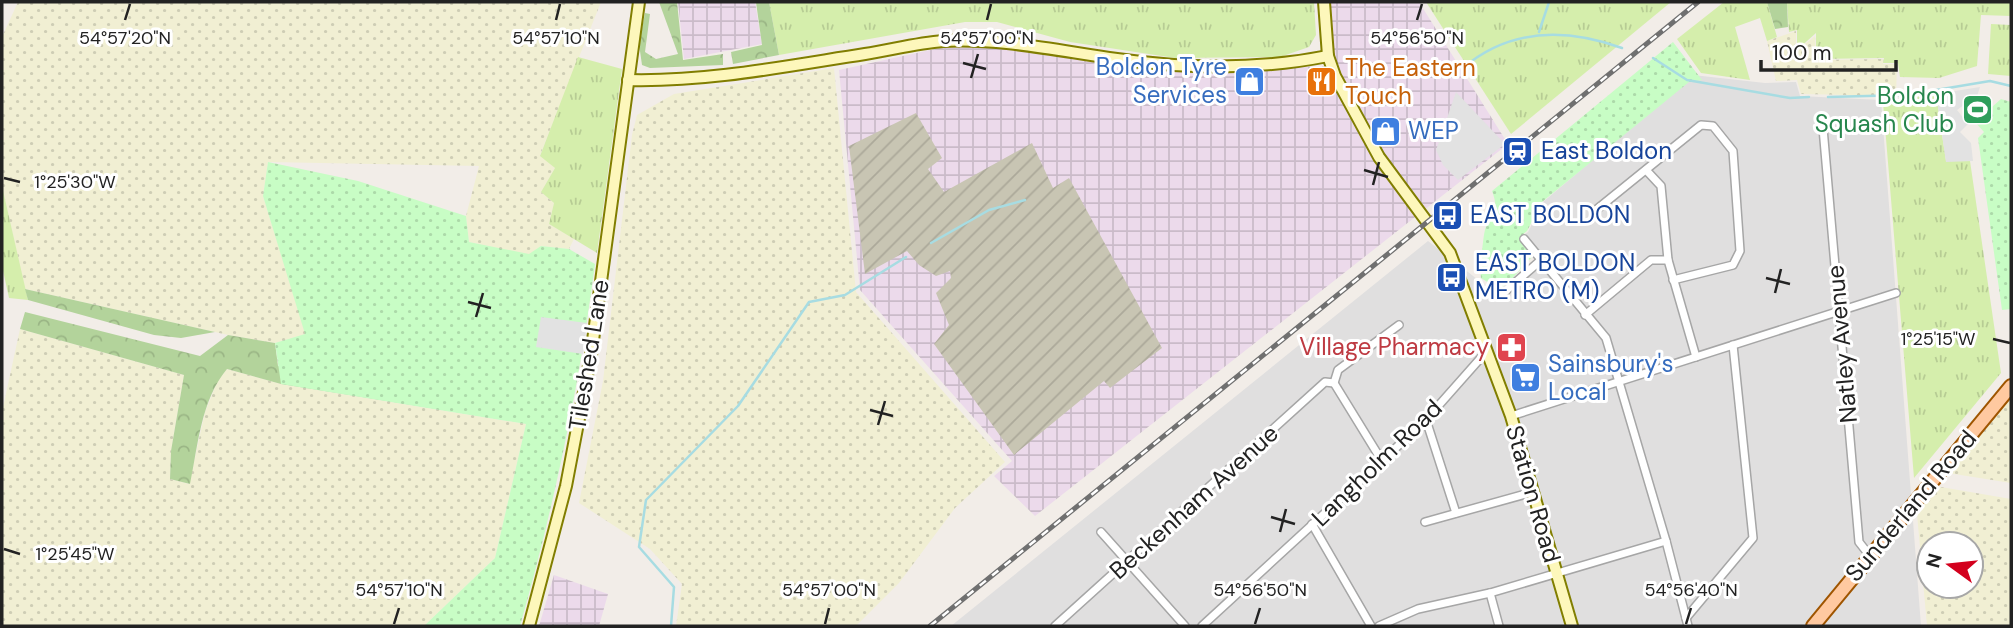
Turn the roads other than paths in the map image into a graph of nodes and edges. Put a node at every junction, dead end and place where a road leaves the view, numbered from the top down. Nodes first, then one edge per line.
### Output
1 (639, 2) edge
2 (1324, 2) edge
3 (1328, 56) junction
4 (628, 80) junction
5 (1823, 128) dead end
6 (1646, 170) junction
7 (1597, 210) dead end
8 (1524, 239) dead end
9 (1541, 260) junction
10 (1668, 260) junction
11 (1673, 281) junction
12 (1896, 293) dead end
13 (1501, 295) dead end
14 (1839, 311) junction
15 (1585, 315) junction
16 (1399, 325) dead end
17 (1733, 345) junction
18 (1486, 352) junction
19 (1696, 357) junction
20 (1620, 382) junction
21 (1334, 383) junction
22 (2011, 386) edge
23 (1511, 416) junction
24 (1424, 422) junction
25 (1382, 461) junction
26 (1533, 492) junction
27 (1456, 513) junction
28 (1426, 522) dead end
29 (1312, 524) junction
30 (1101, 532) dead end
31 (1666, 541) junction
32 (1870, 556) junction
33 (1128, 562) junction
34 (1556, 573) junction
35 (1490, 593) junction
36 (1686, 618) junction
37 (529, 626) edge
38 (1055, 626) edge
39 (1185, 626) edge
40 (1202, 626) edge
41 (1371, 626) edge
42 (1379, 626) edge
43 (1499, 626) edge
44 (1572, 626) edge
45 (1688, 626) edge
46 (1812, 626) edge

1 - 4 street, Tileshed Lane
2 - 3 street, Station Road
3 - 4 street
3 - 18 street, Station Road
4 - 37 street, Tileshed Lane
5 - 14 street, Natley Avenue
6 - 7 street
6 - 10 street
6 - 11 street
8 - 9 street
9 - 13 street
9 - 15 street
10 - 11 street
10 - 15 street
11 - 19 street
12 - 14 street
14 - 17 street
14 - 32 street, Natley Avenue
15 - 20 street
16 - 21 street
17 - 19 street
17 - 36 street
18 - 23 street, Station Road
18 - 24 street, Langholm Road
19 - 20 street
20 - 23 street
20 - 31 street
21 - 25 street
21 - 33 street, Beckenham Avenue
22 - 32 main road, Sunderland Road
23 - 26 street, Station Road
24 - 25 street, Langholm Road
24 - 27 street
25 - 29 street, Langholm Road
26 - 27 street
26 - 34 street, Station Road
27 - 28 street
29 - 40 street, Langholm Road
29 - 41 street
30 - 33 street
31 - 34 street
31 - 36 street
32 - 46 main road, Sunderland Road
33 - 38 street, Beckenham Avenue
33 - 39 street
34 - 35 street
34 - 44 street, Station Road
35 - 42 street
35 - 43 street
36 - 45 street

